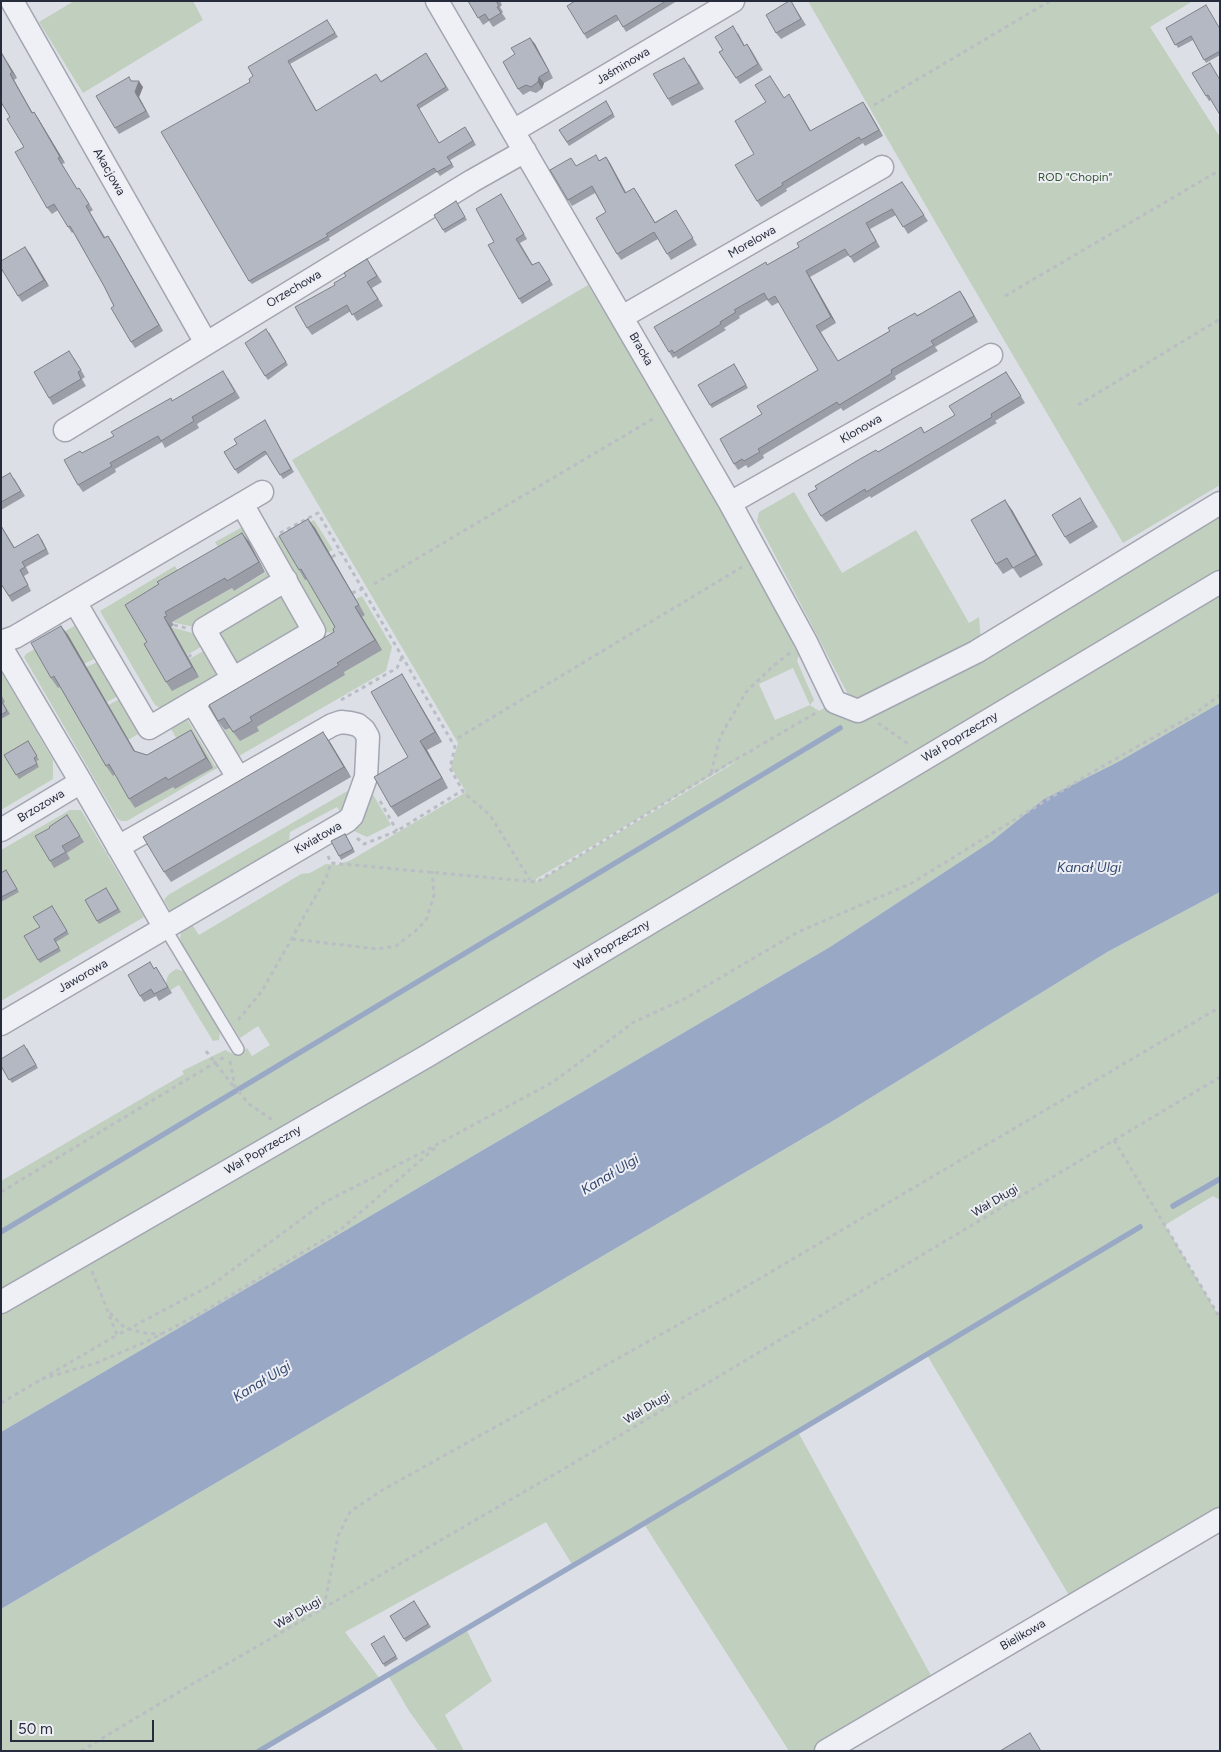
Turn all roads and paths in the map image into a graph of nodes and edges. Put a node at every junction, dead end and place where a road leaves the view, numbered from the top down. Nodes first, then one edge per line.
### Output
1 (12, 1) edge
2 (436, 1) edge
3 (733, 1) edge
4 (1050, 1) edge
5 (874, 105) dead end
6 (513, 132) junction
7 (525, 151) junction
8 (882, 167) dead end
9 (1220, 170) edge
10 (1005, 296) dead end
11 (622, 317) junction
12 (1220, 319) edge
13 (206, 343) junction
14 (991, 355) dead end
15 (1078, 405) dead end
16 (674, 406) junction
17 (65, 430) dead end
18 (262, 492) dead end
19 (730, 503) junction
20 (1220, 503) edge
21 (242, 504) junction
22 (264, 541) junction
23 (340, 552) junction
24 (332, 557) edge
25 (759, 557) junction
26 (286, 580) junction
27 (1220, 582) edge
28 (374, 584) dead end
29 (362, 589) junction
30 (352, 593) edge
31 (75, 602) junction
32 (1, 642) edge
33 (806, 642) junction
34 (1, 648) edge
35 (233, 679) junction
36 (1220, 695) edge
37 (835, 702) junction
38 (193, 703) junction
39 (858, 710) junction
40 (458, 738) dead end
41 (928, 756) junction
42 (711, 774) junction
43 (366, 777) junction
44 (239, 779) junction
45 (81, 782) junction
46 (463, 790) junction
47 (340, 825) junction
48 (1, 830) edge
49 (397, 830) junction
50 (319, 837) junction
51 (118, 847) junction
52 (331, 863) junction
53 (432, 871) junction
54 (530, 880) junction
55 (165, 928) junction
56 (292, 938) junction
57 (1220, 1008) edge
58 (1, 1024) edge
59 (228, 1032) junction
60 (238, 1049) joint
61 (206, 1051) dead end
62 (232, 1072) dead end
63 (1220, 1077) edge
64 (235, 1087) junction
65 (293, 1133) junction
66 (1114, 1140) junction
67 (443, 1141) junction
68 (1, 1192) edge
69 (85, 1254) junction
70 (1, 1302) edge
71 (108, 1310) junction
72 (1220, 1318) edge
73 (129, 1329) junction
74 (162, 1334) junction
75 (117, 1335) junction
76 (42, 1379) junction
77 (1, 1403) edge
78 (1220, 1519) edge
79 (324, 1608) junction
80 (82, 1751) edge
81 (826, 1751) edge

1 - 13 street, Akacjowa
2 - 6 street, Bracka
3 - 6 street, Jaśminowa
4 - 5 path
6 - 7 street, Bracka
7 - 11 street, Bracka
7 - 13 street, Orzechowa
8 - 11 street, Morelowa
9 - 10 path
11 - 16 street, Bracka
12 - 15 path
13 - 17 street, Orzechowa
14 - 19 street, Klonowa
16 - 19 street, Bracka
16 - 28 path
18 - 21 street
19 - 25 street, Bracka
20 - 39 street
21 - 22 street
21 - 31 street
22 - 23 path
22 - 26 street
23 - 24 path
23 - 29 path
25 - 33 street, Bracka
25 - 40 path
26 - 35 street
26 - 35 street
27 - 41 street, Wał Poprzeczny
29 - 30 path
29 - 46 path
31 - 32 street
31 - 38 street
33 - 37 street, Bracka
33 - 42 path
34 - 45 street
35 - 38 street
36 - 67 path
37 - 39 street
37 - 42 path
38 - 44 street
39 - 41 path
41 - 65 street, Wał Poprzeczny
42 - 54 path
43 - 44 street, Kwiatowa
43 - 47 street, Kwiatowa
43 - 49 path
44 - 51 street, Kwiatowa
45 - 48 street, Brzozowa
45 - 51 street
46 - 49 path
46 - 54 path
47 - 49 path
47 - 50 street, Kwiatowa
50 - 52 path
50 - 55 street, Kwiatowa
51 - 55 street
52 - 53 path
52 - 56 path
53 - 54 path
53 - 56 path
55 - 58 street, Jaworowa
55 - 59 lane
56 - 59 path
57 - 79 path
59 - 60 lane
60 - 68 path
61 - 64 path
62 - 64 path
63 - 66 path, Wał Długi
64 - 65 path
65 - 69 street, Wał Poprzeczny
66 - 72 path
66 - 79 path, Wał Długi
67 - 73 path
67 - 74 path
69 - 70 street, Wał Poprzeczny
69 - 71 path
71 - 73 path
71 - 75 path
73 - 74 path
73 - 75 path
74 - 76 path
75 - 76 path
76 - 77 path
78 - 81 street, Bielikowa
79 - 80 path, Wał Długi

